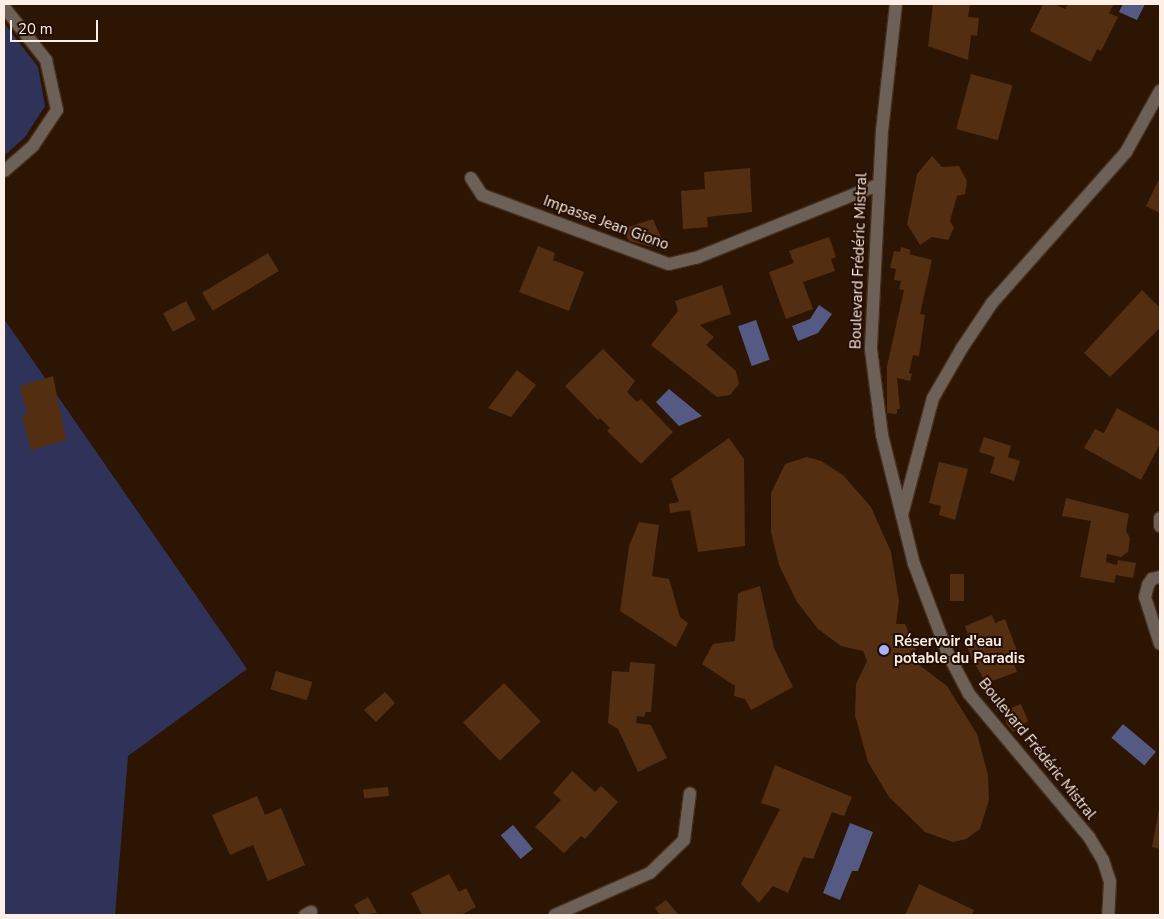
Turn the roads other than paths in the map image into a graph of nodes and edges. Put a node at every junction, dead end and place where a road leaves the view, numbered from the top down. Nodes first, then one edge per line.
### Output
1 (896, 4) edge
2 (4, 7) edge
3 (1160, 91) edge
4 (4, 170) edge
5 (471, 178) dead end
6 (878, 185) junction
7 (901, 518) junction
8 (1160, 518) edge
9 (1160, 526) edge
10 (1160, 577) edge
11 (1160, 644) edge
12 (690, 793) dead end
13 (556, 915) edge
14 (1108, 915) edge

1 - 6 street, Boulevard Frédéric Mistral
2 - 4 street
3 - 7 street
5 - 6 street, Impasse Jean Giono
6 - 7 street, Boulevard Frédéric Mistral
7 - 14 street, Boulevard Frédéric Mistral
8 - 9 street
10 - 11 street
12 - 13 street

